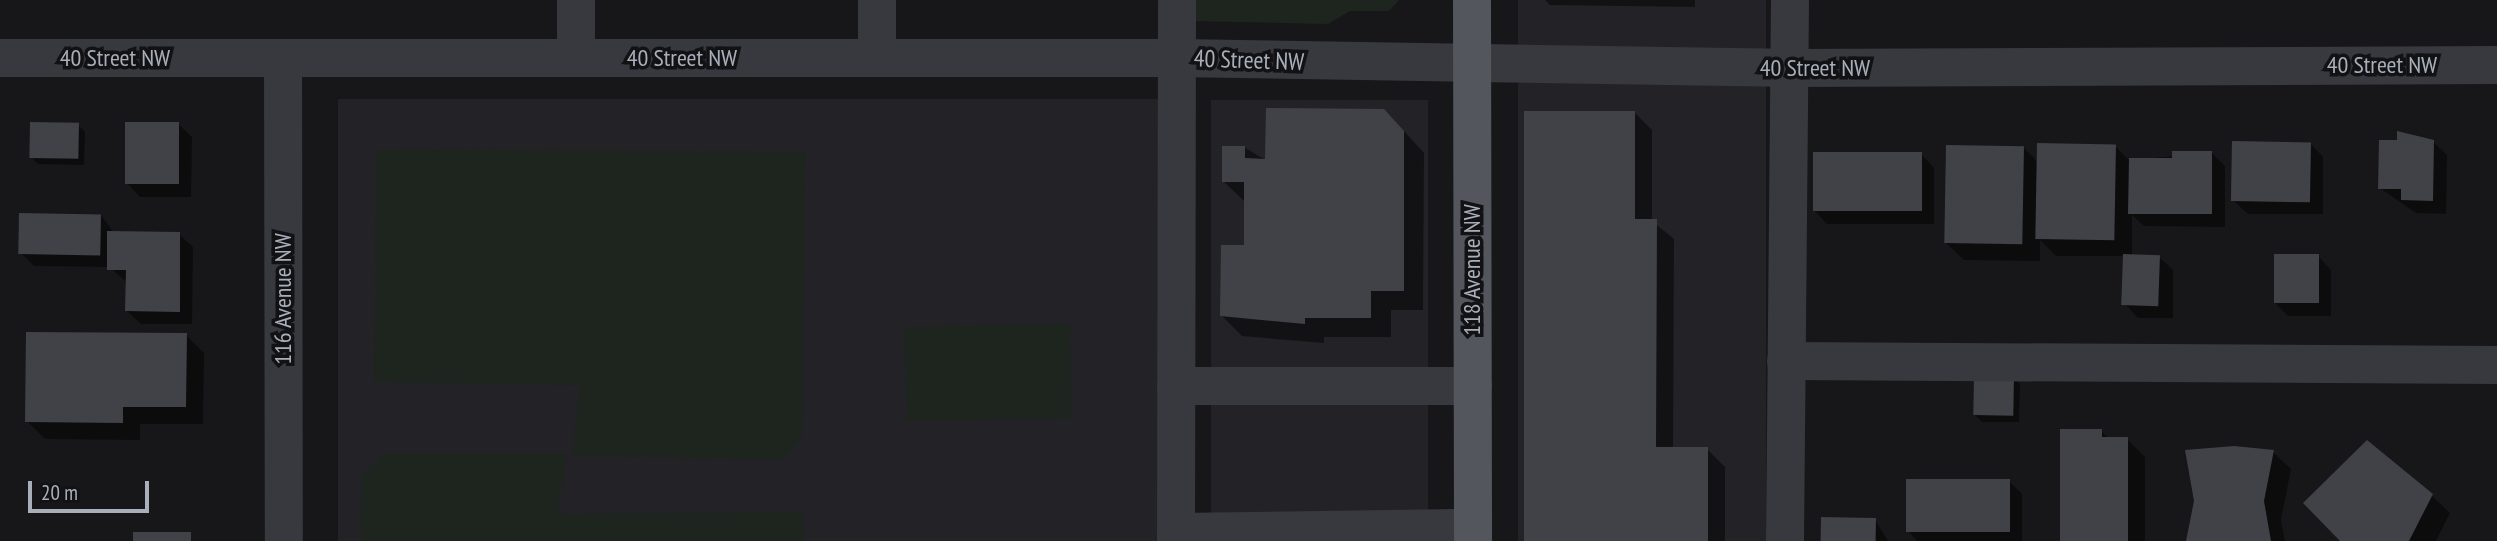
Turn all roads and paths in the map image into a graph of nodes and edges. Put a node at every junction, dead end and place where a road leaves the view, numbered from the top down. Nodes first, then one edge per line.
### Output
1 (576, 0) edge
2 (877, 0) edge
3 (1177, 0) edge
4 (1472, 0) edge
5 (1790, 0) edge
6 (0, 58) edge
7 (283, 58) junction
8 (576, 58) junction
9 (877, 58) junction
10 (1177, 58) junction
11 (2497, 65) edge
12 (1472, 66) junction
13 (1791, 68) junction
14 (1786, 361) junction
15 (2497, 365) edge
16 (1176, 386) junction
17 (1472, 386) junction
18 (1473, 534) edge
19 (1176, 536) edge
20 (284, 541) edge
21 (1785, 541) edge

1 - 8 street
2 - 9 street
3 - 10 street
4 - 12 main road, 118 Avenue NW
5 - 13 street
6 - 7 street, 40 Street NW
7 - 8 street, 40 Street NW
7 - 20 street, 116 Avenue NW
8 - 9 street, 40 Street NW
9 - 10 street, 40 Street NW
10 - 12 street, 40 Street NW
10 - 16 street
11 - 13 street, 40 Street NW
12 - 13 street, 40 Street NW
12 - 17 main road, 118 Avenue NW
13 - 14 street
14 - 15 street
14 - 21 street
16 - 17 street
16 - 19 street
17 - 18 main road, 118 Avenue NW
18 - 19 street

